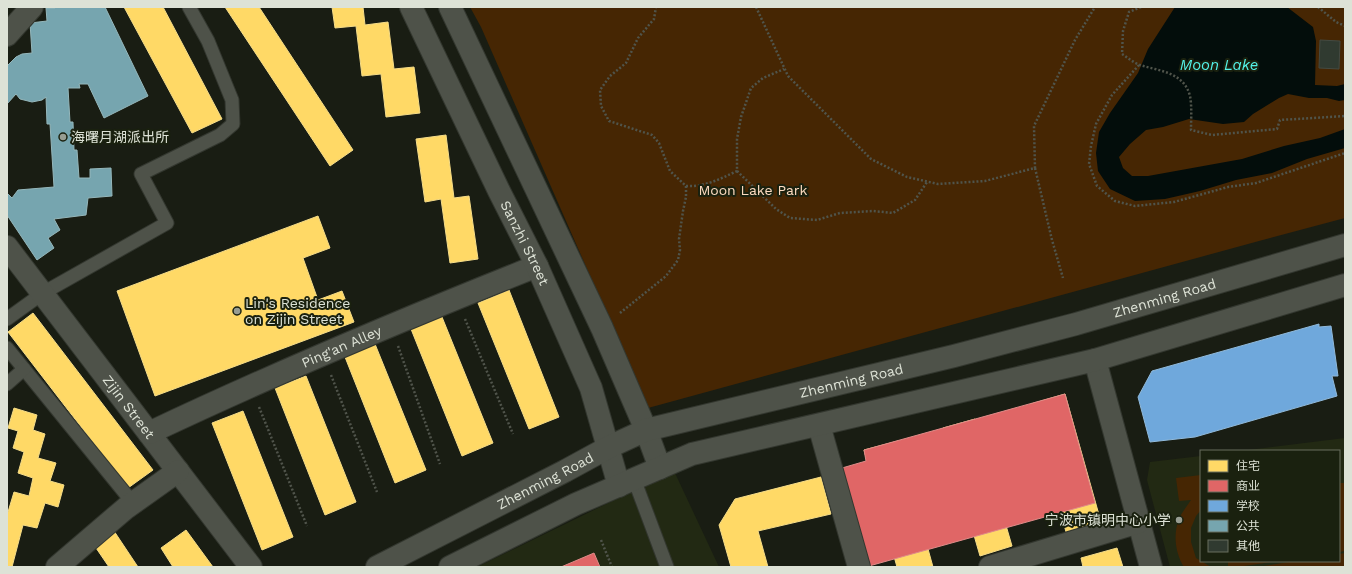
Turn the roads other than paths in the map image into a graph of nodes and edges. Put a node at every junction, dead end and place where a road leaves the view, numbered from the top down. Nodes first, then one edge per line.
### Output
1 (32, 7) edge
2 (189, 7) edge
3 (411, 7) edge
4 (450, 7) edge
5 (7, 35) edge
6 (7, 246) edge
7 (1345, 246) edge
8 (537, 266) junction
9 (1345, 285) edge
10 (43, 293) junction
11 (7, 319) edge
12 (7, 348) edge
13 (1095, 360) junction
14 (24, 369) junction
15 (7, 384) edge
16 (819, 425) junction
17 (646, 430) junction
18 (149, 433) junction
19 (608, 447) junction
20 (660, 468) junction
21 (178, 471) junction
22 (626, 483) junction
23 (133, 504) junction
24 (1139, 522) junction
25 (57, 567) edge
26 (251, 567) edge
27 (377, 567) edge
28 (450, 567) edge
29 (667, 567) edge
30 (859, 567) edge
31 (990, 567) edge
32 (1152, 567) edge

1 - 5 main road
2 - 10 lane
3 - 8 main road, Sanzhi Street
4 - 17 main road
6 - 10 main road, Zijin Street
7 - 17 main road, Zhenming Road
8 - 18 main road, Ping'an Alley
8 - 19 main road, Sanzhi Street
9 - 13 main road
10 - 11 lane
10 - 18 main road, Zijin Street
12 - 14 lane
13 - 16 main road
13 - 24 main road
14 - 15 lane
14 - 23 lane
16 - 20 main road
16 - 30 main road
17 - 19 main road, Zhenming Road
17 - 20 main road
18 - 21 main road, Zijin Street
19 - 22 main road, Sanzhi Street
19 - 27 main road, Zhenming Road
20 - 22 main road
21 - 23 main road
21 - 26 main road, Zijin Street
22 - 28 main road
22 - 29 lane
23 - 25 main road
24 - 31 main road
24 - 32 main road

